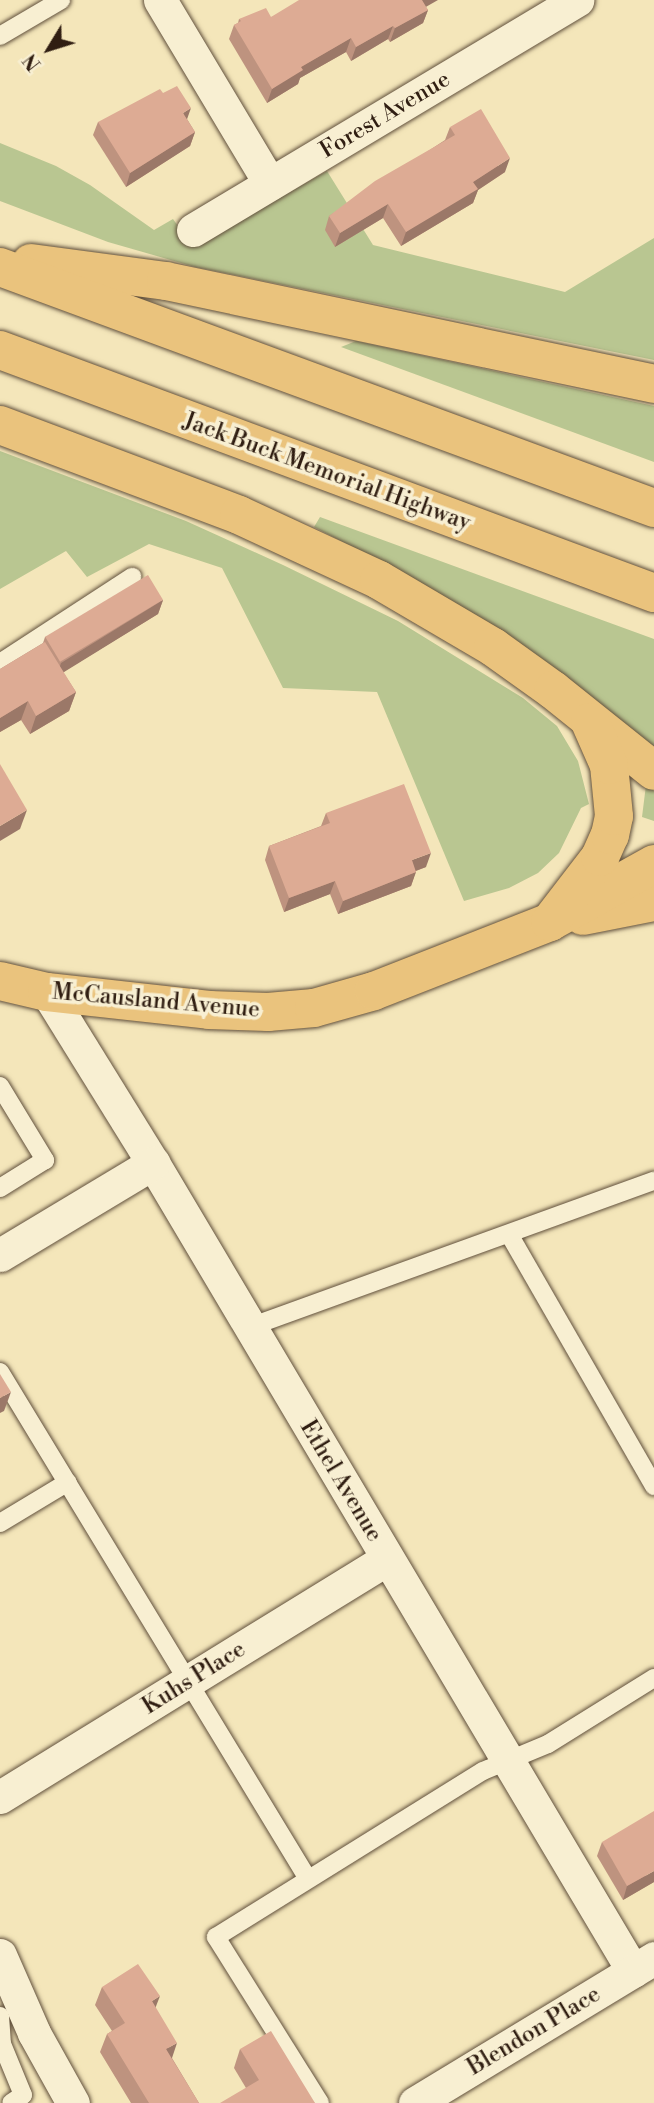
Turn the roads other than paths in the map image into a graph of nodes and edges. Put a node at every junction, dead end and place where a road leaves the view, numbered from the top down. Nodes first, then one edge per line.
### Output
1 (61, 0) edge
2 (160, 0) edge
3 (578, 0) edge
4 (0, 36) edge
5 (270, 184) junction
6 (193, 230) dead end
7 (0, 260) edge
8 (0, 267) edge
9 (0, 350) edge
10 (654, 384) edge
11 (0, 425) edge
12 (654, 508) edge
13 (132, 578) dead end
14 (654, 593) edge
15 (0, 663) edge
16 (588, 717) junction
17 (654, 771) edge
18 (654, 864) edge
19 (654, 902) edge
20 (550, 922) junction
21 (0, 981) edge
22 (47, 992) junction
23 (0, 1086) edge
24 (153, 1163) junction
25 (654, 1181) edge
26 (0, 1188) edge
27 (509, 1234) junction
28 (2, 1248) edge
29 (250, 1327) junction
30 (0, 1371) edge
31 (68, 1482) junction
32 (654, 1486) edge
33 (0, 1523) edge
34 (387, 1559) junction
35 (654, 1678) edge
36 (190, 1681) junction
37 (508, 1761) junction
38 (0, 1797) edge
39 (308, 1880) junction
40 (0, 1955) edge
41 (643, 1965) edge
42 (7, 2010) edge
43 (11, 2103) edge
44 (73, 2103) edge
45 (320, 2103) edge
46 (415, 2103) edge

1 - 4 lane
2 - 5 street
3 - 5 street, Forest Avenue
5 - 6 street, Forest Avenue
7 - 10 main road
8 - 12 main road
9 - 14 main road, Jack Buck Memorial Highway
11 - 16 main road
13 - 15 lane
16 - 17 main road
16 - 20 main road
18 - 20 main road, McCausland Avenue
19 - 20 main road, McCausland Avenue
20 - 22 main road, McCausland Avenue
21 - 22 main road, McCausland Avenue
22 - 24 street, Ethel Avenue
23 - 26 lane
24 - 28 street
24 - 29 street, Ethel Avenue
25 - 27 lane
27 - 29 lane
27 - 32 lane
29 - 34 street, Ethel Avenue
30 - 31 lane
31 - 33 lane
31 - 36 lane
34 - 36 street, Kuhs Place
34 - 37 street, Ethel Avenue
35 - 37 lane
36 - 38 street, Kuhs Place
36 - 39 lane
37 - 39 lane
37 - 41 street, Ethel Avenue
39 - 45 lane
40 - 42 street
41 - 46 street, Blendon Place
42 - 43 lane
42 - 44 street

